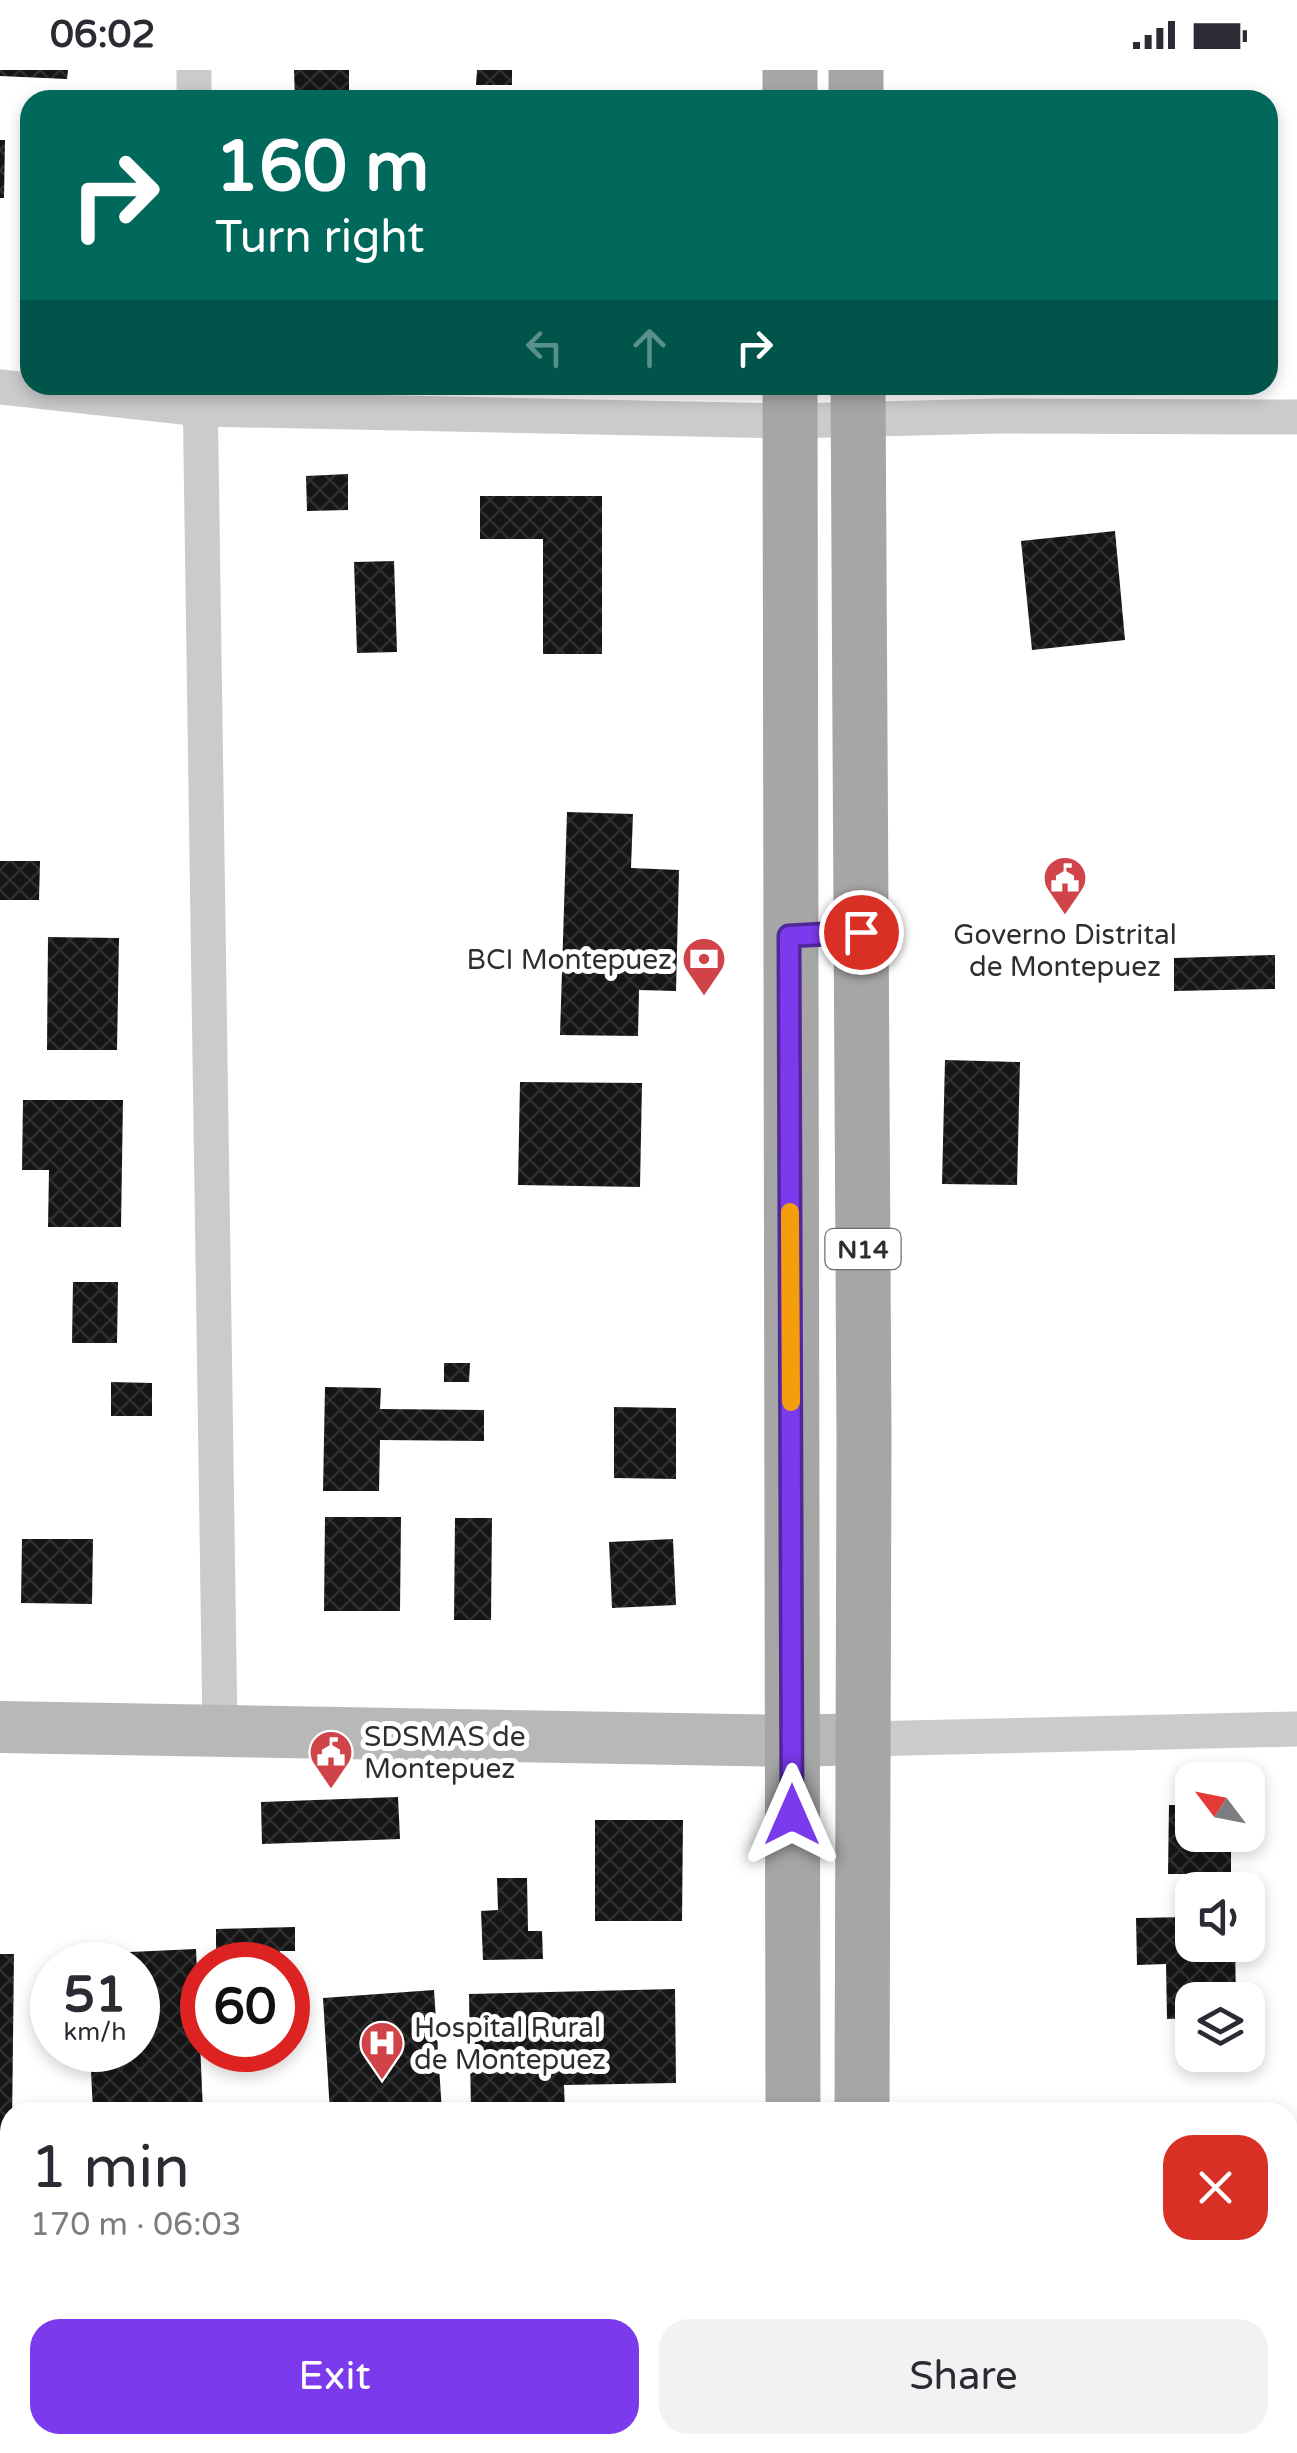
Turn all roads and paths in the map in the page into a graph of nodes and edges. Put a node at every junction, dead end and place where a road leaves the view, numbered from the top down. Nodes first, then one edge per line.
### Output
1 (161, 395) edge
2 (201, 397) edge
3 (858, 402) edge
4 (790, 403) edge
5 (1297, 417) edge
6 (861, 932) junction
7 (789, 936) junction
8 (0, 1727) edge
9 (1297, 1729) edge
10 (220, 1730) junction
11 (862, 1739) junction
12 (792, 1740) junction
13 (793, 2102) edge
14 (862, 2102) edge

1 - 2 street
2 - 4 street
2 - 10 street
3 - 4 street
3 - 5 street
3 - 6 main road, N14
4 - 7 main road, N14
6 - 7 main road
6 - 11 main road, N14
7 - 12 main road, N14
8 - 10 main road
9 - 11 street
10 - 12 main road
11 - 12 main road
11 - 14 main road, N14
12 - 13 main road, N14

